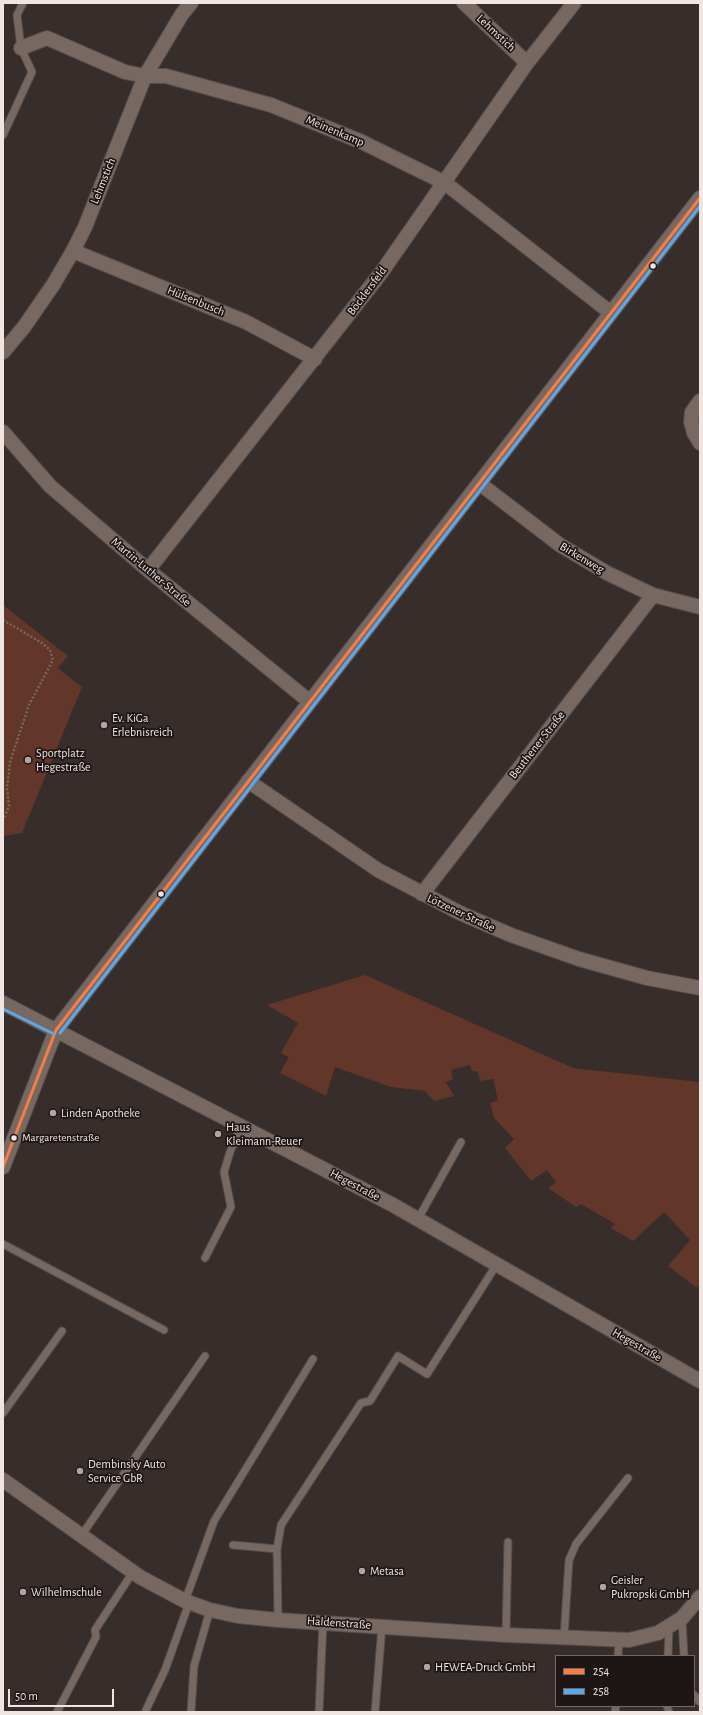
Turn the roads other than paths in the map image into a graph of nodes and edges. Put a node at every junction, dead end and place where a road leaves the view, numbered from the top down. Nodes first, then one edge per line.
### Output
1 (23, 3) edge
2 (191, 3) edge
3 (464, 3) edge
4 (574, 3) edge
5 (21, 48) junction
6 (527, 63) junction
7 (145, 76) junction
8 (3, 135) edge
9 (445, 183) junction
10 (700, 198) edge
11 (73, 251) junction
12 (611, 313) junction
13 (3, 352) edge
14 (315, 359) junction
15 (700, 401) edge
16 (3, 432) edge
17 (700, 443) edge
18 (479, 483) junction
19 (148, 570) junction
20 (653, 595) junction
21 (700, 607) edge
22 (310, 702) junction
23 (248, 781) junction
24 (422, 894) junction
25 (700, 988) edge
26 (3, 1003) edge
27 (56, 1030) junction
28 (241, 1125) junction
29 (461, 1142) dead end
30 (3, 1167) edge
31 (418, 1219) junction
32 (3, 1244) edge
33 (205, 1258) dead end
34 (497, 1264) junction
35 (62, 1330) dead end
36 (164, 1330) dead end
37 (204, 1356) dead end
38 (313, 1359) dead end
39 (700, 1381) edge
40 (3, 1412) edge
41 (628, 1478) dead end
42 (3, 1480) edge
43 (81, 1536) junction
44 (508, 1542) dead end
45 (233, 1545) dead end
46 (277, 1549) junction
47 (133, 1572) junction
48 (700, 1597) edge
49 (187, 1602) junction
50 (210, 1610) junction
51 (682, 1618) junction
52 (278, 1620) junction
53 (323, 1622) junction
54 (382, 1626) junction
55 (669, 1627) junction
56 (506, 1635) junction
57 (564, 1637) junction
58 (619, 1639) junction
59 (618, 1655) edge
60 (668, 1655) edge
61 (684, 1655) edge
62 (146, 1710) dead end
63 (57, 1712) edge
64 (191, 1712) edge
65 (319, 1712) edge
66 (375, 1712) edge

1 - 5 lane
2 - 7 street, Lehmstich
3 - 6 street, Lehmstich
4 - 6 street, Böcklersfeld
5 - 7 street, Meinenkamp
5 - 8 lane
6 - 9 street, Böcklersfeld
7 - 9 street, Meinenkamp
7 - 11 street, Lehmstich
9 - 12 street, Meinenkamp
9 - 14 street, Böcklersfeld
10 - 12 street
11 - 13 street, Lehmstich
11 - 14 street, Hülsenbusch
12 - 18 street
14 - 19 street, Böcklersfeld
15 - 17 street
16 - 19 street, Martin-Luther-Straße
18 - 20 street, Birkenweg
18 - 22 street
19 - 22 street, Martin-Luther-Straße
20 - 21 street, Birkenweg
20 - 24 street, Beuthener Straße
22 - 23 street
23 - 24 street, Lötzener Straße
23 - 27 street
24 - 25 street, Lötzener Straße
26 - 27 street, Hegestraße
27 - 28 street, Hegestraße
27 - 30 street
28 - 31 street, Hegestraße
28 - 33 lane
29 - 31 lane
31 - 34 street, Hegestraße
32 - 36 lane
34 - 39 street, Hegestraße
34 - 46 lane
35 - 40 lane
37 - 43 lane
38 - 49 lane
41 - 57 lane
42 - 43 street, Haldenstraße
43 - 47 street, Haldenstraße
44 - 56 lane
45 - 46 lane
46 - 52 lane
47 - 49 street, Haldenstraße
47 - 63 lane
48 - 51 street, Haldenstraße
49 - 50 street, Haldenstraße
49 - 62 lane
50 - 52 street, Haldenstraße
50 - 64 lane
51 - 55 street, Haldenstraße
51 - 61 lane
52 - 53 street, Haldenstraße
53 - 54 street, Haldenstraße
53 - 65 lane
54 - 56 street, Haldenstraße
54 - 66 lane
55 - 58 street, Haldenstraße
55 - 60 lane
56 - 57 street, Haldenstraße
57 - 58 street, Haldenstraße
58 - 59 lane

